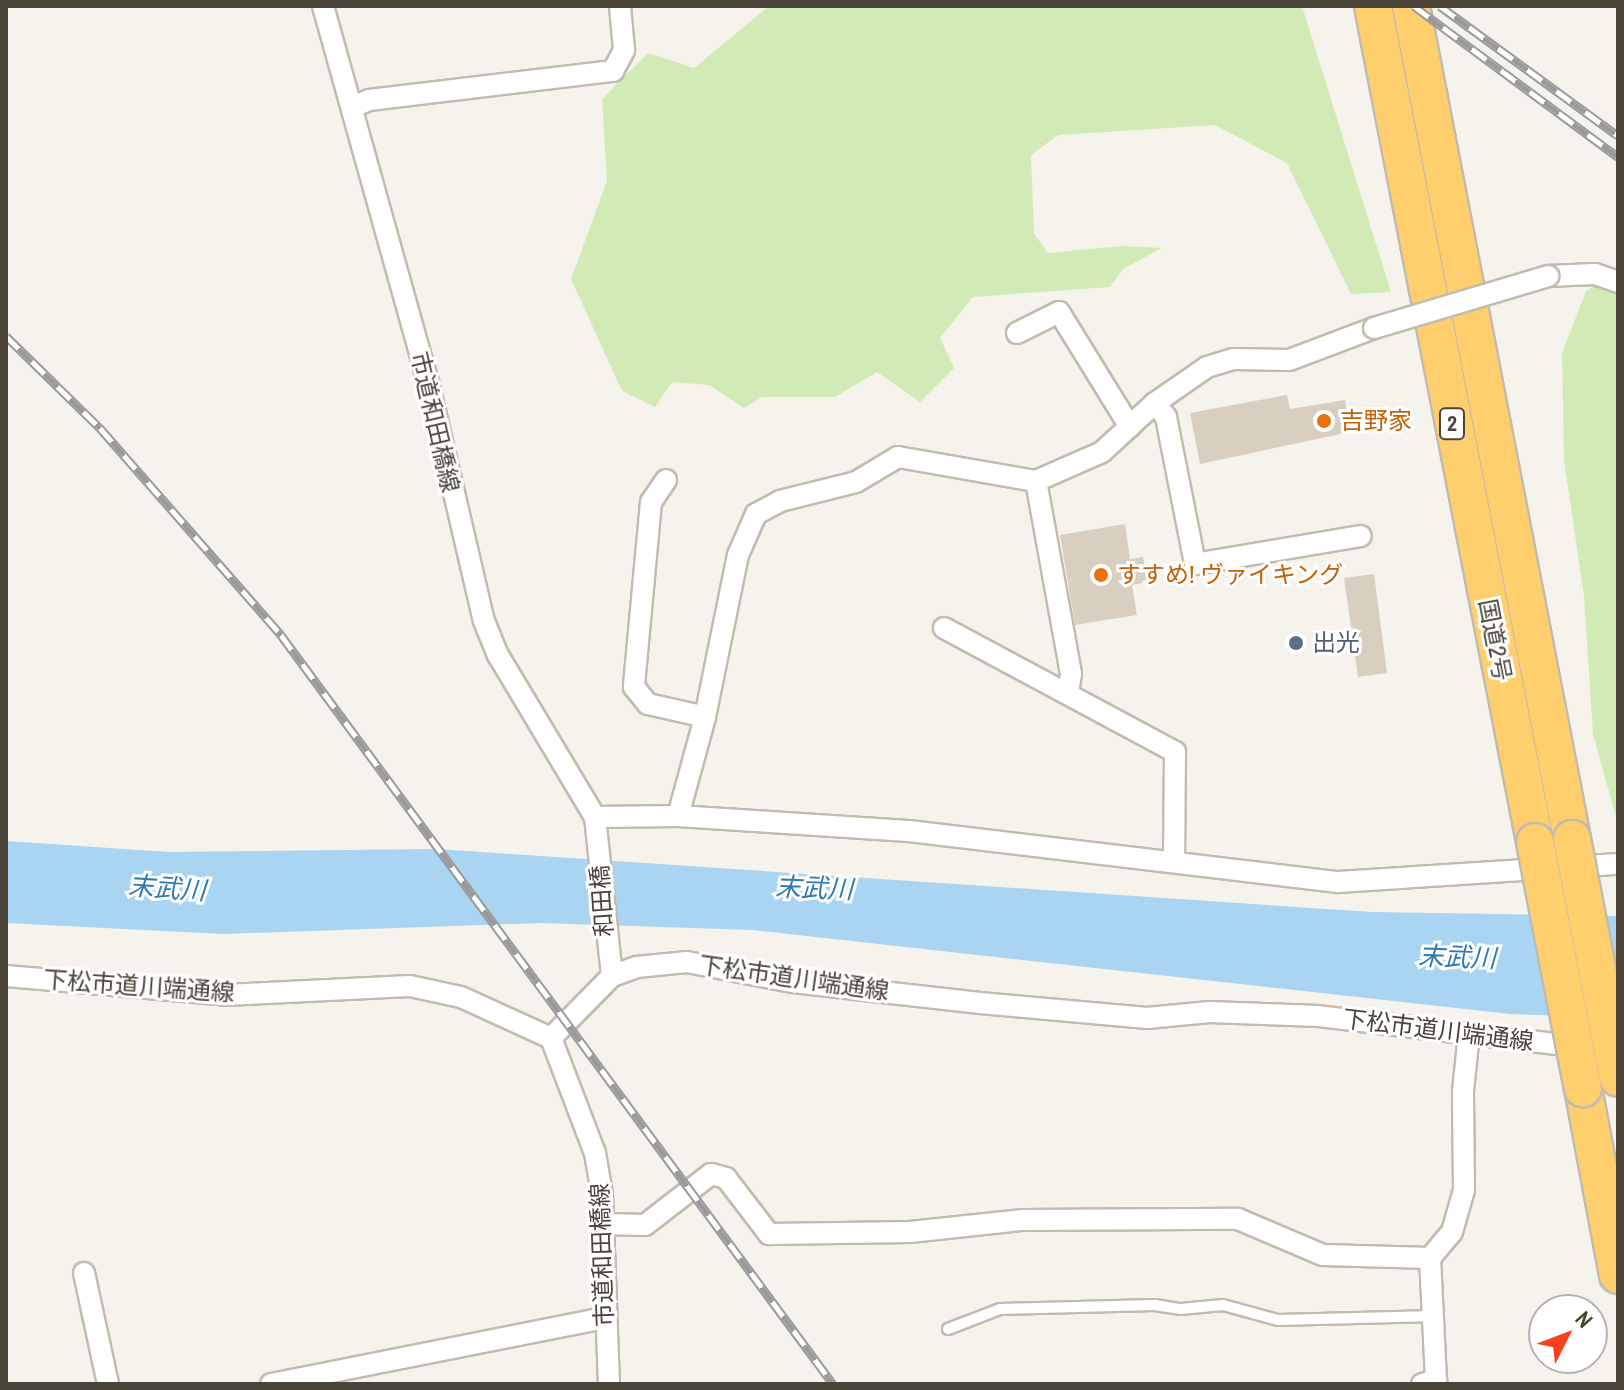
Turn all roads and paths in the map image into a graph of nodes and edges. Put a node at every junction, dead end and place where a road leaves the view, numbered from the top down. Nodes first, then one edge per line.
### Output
1 (323, 6) edge
2 (620, 6) edge
3 (1373, 6) edge
4 (1411, 6) edge
5 (353, 107) junction
6 (1618, 282) edge
7 (1017, 333) dead end
8 (1155, 403) junction
9 (1130, 427) junction
10 (666, 480) dead end
11 (1036, 481) junction
12 (1361, 536) dead end
13 (944, 628) dead end
14 (1068, 692) junction
15 (705, 717) junction
16 (678, 816) junction
17 (595, 817) junction
18 (1174, 860) junction
19 (1618, 864) edge
20 (609, 966) junction
21 (6, 976) edge
22 (1469, 1034) junction
23 (551, 1038) junction
24 (1618, 1052) edge
25 (1618, 1078) edge
26 (604, 1224) junction
27 (1430, 1258) junction
28 (84, 1273) dead end
29 (1618, 1275) edge
30 (1435, 1316) junction
31 (603, 1318) junction
32 (948, 1329) dead end
33 (108, 1384) edge
34 (271, 1384) edge
35 (609, 1384) edge
36 (1422, 1384) edge

1 - 5 street, 市道和田橋線
2 - 5 street
3 - 29 highway, 国道2号 / 2, bridge
4 - 25 highway, 国道2号 / 2, bridge
5 - 17 street, 市道和田橋線
6 - 8 street, bridge
7 - 9 street
8 - 9 street
8 - 12 street
9 - 11 street
10 - 15 street
11 - 14 street
11 - 15 street
13 - 14 street
14 - 18 street
15 - 16 street
16 - 17 street
16 - 18 street
17 - 20 street, 和田橋
18 - 19 street
20 - 22 street, 下松市道川端通線
20 - 23 street
21 - 23 street, 下松市道川端通線
22 - 24 street, 下松市道川端通線
22 - 27 street
23 - 26 street, 市道和田橋線
26 - 27 street
26 - 31 street, 市道和田橋線
27 - 30 street
28 - 33 street
30 - 32 lane
30 - 36 street
31 - 34 street
31 - 35 street, 市道和田橋線

